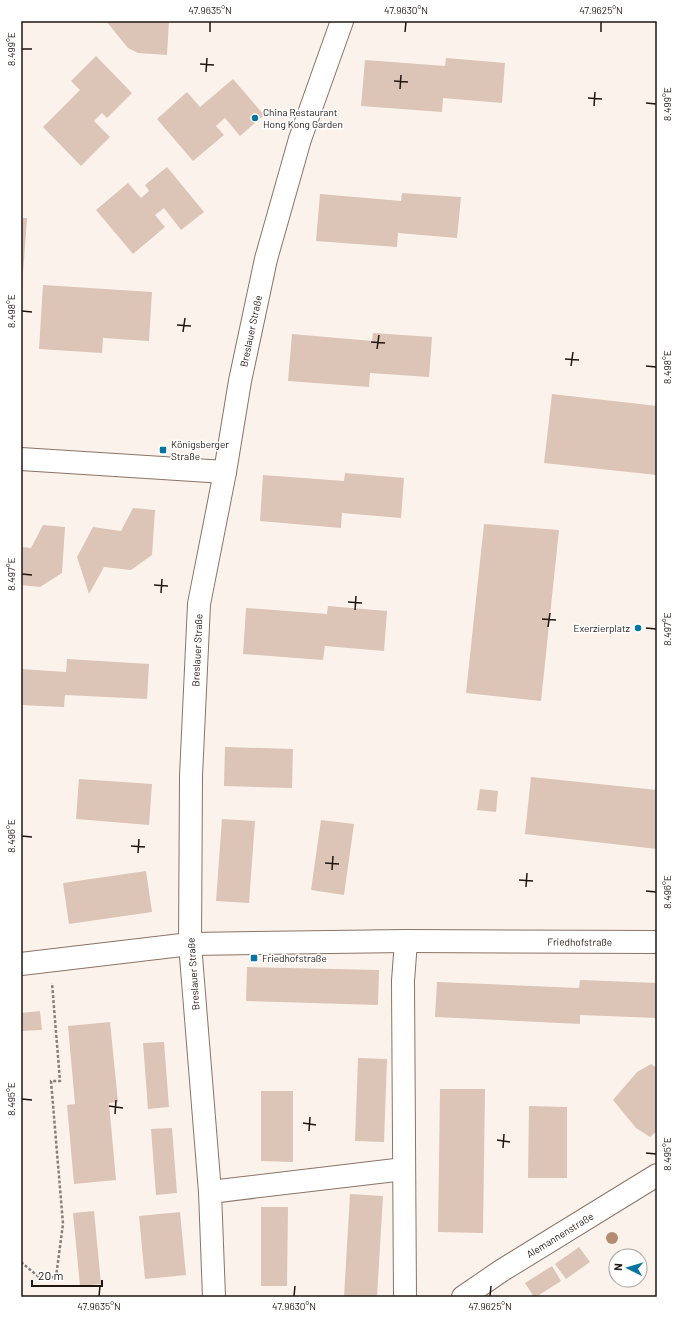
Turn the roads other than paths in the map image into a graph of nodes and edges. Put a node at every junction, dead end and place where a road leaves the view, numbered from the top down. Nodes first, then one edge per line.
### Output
1 (342, 21) edge
2 (21, 459) edge
3 (225, 472) junction
4 (406, 941) junction
5 (657, 942) edge
6 (190, 944) junction
7 (21, 964) edge
8 (404, 1169) junction
9 (657, 1175) edge
10 (210, 1192) junction
11 (214, 1297) edge
12 (405, 1297) edge
13 (464, 1297) edge

1 - 3 street, Breslauer Straße
2 - 3 street
3 - 6 street, Breslauer Straße
4 - 5 street, Friedhofstraße
4 - 6 street, Friedhofstraße
4 - 8 street
6 - 7 street, Friedhofstraße
6 - 10 street, Breslauer Straße
8 - 10 street
8 - 12 street
9 - 13 street, Alemannenstraße
10 - 11 street, Breslauer Straße

